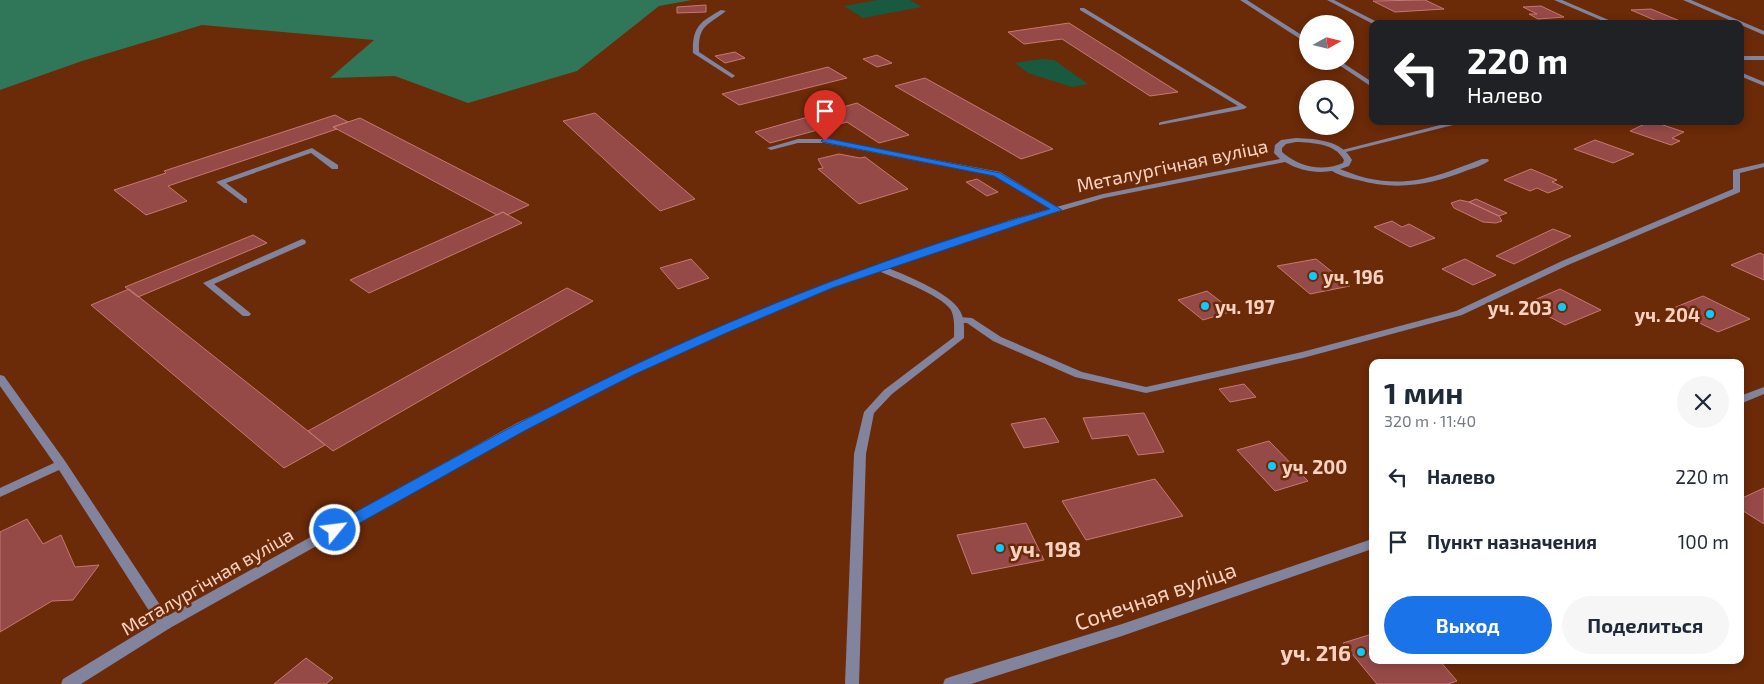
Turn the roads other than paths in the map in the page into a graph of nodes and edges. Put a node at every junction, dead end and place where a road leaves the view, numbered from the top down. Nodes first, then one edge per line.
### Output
1 (1243, 0) edge
2 (1330, 0) edge
3 (1557, 0) edge
4 (1686, 0) edge
5 (1082, 9) dead end
6 (723, 11) dead end
7 (1370, 20) edge
8 (1605, 20) edge
9 (1733, 20) edge
10 (1744, 25) edge
11 (1764, 33) edge
12 (1299, 36) edge
13 (1744, 58) edge
14 (1764, 58) edge
15 (1350, 70) edge
16 (732, 76) dead end
17 (1744, 76) edge
18 (1369, 83) edge
19 (1764, 84) edge
20 (1161, 124) dead end
21 (1436, 125) edge
22 (1449, 125) edge
23 (1440, 127) junction
24 (771, 148) dead end
25 (1342, 151) junction
26 (1285, 160) junction
27 (1485, 162) dead end
28 (1764, 165) edge
29 (335, 166) dead end
30 (1333, 169) junction
31 (244, 201) dead end
32 (1058, 210) junction
33 (302, 242) dead end
34 (879, 268) junction
35 (246, 314) dead end
36 (959, 320) junction
37 (0, 378) edge
38 (1764, 390) edge
39 (1744, 398) edge
40 (61, 464) junction
41 (0, 493) edge
42 (1369, 545) edge
43 (165, 624) junction
44 (68, 684) edge
45 (852, 684) edge
46 (950, 684) edge

1 - 12 street
2 - 7 street
3 - 8 street
4 - 9 street
5 - 20 street
6 - 16 street
10 - 11 street
13 - 14 street
15 - 18 street
17 - 19 street
21 - 23 street
22 - 23 street
23 - 25 street
24 - 32 street
25 - 26 street
25 - 30 street
26 - 30 street
26 - 32 street, Металургічная вуліца
27 - 30 street
28 - 36 street
29 - 31 street
32 - 34 street, Металургічная вуліца
33 - 35 street
34 - 36 street
34 - 43 street, Металургічная вуліца
36 - 45 street
37 - 40 street
38 - 39 street
40 - 41 street
40 - 43 street
42 - 46 street, Сонечная вуліца
43 - 44 street, Металургічная вуліца

